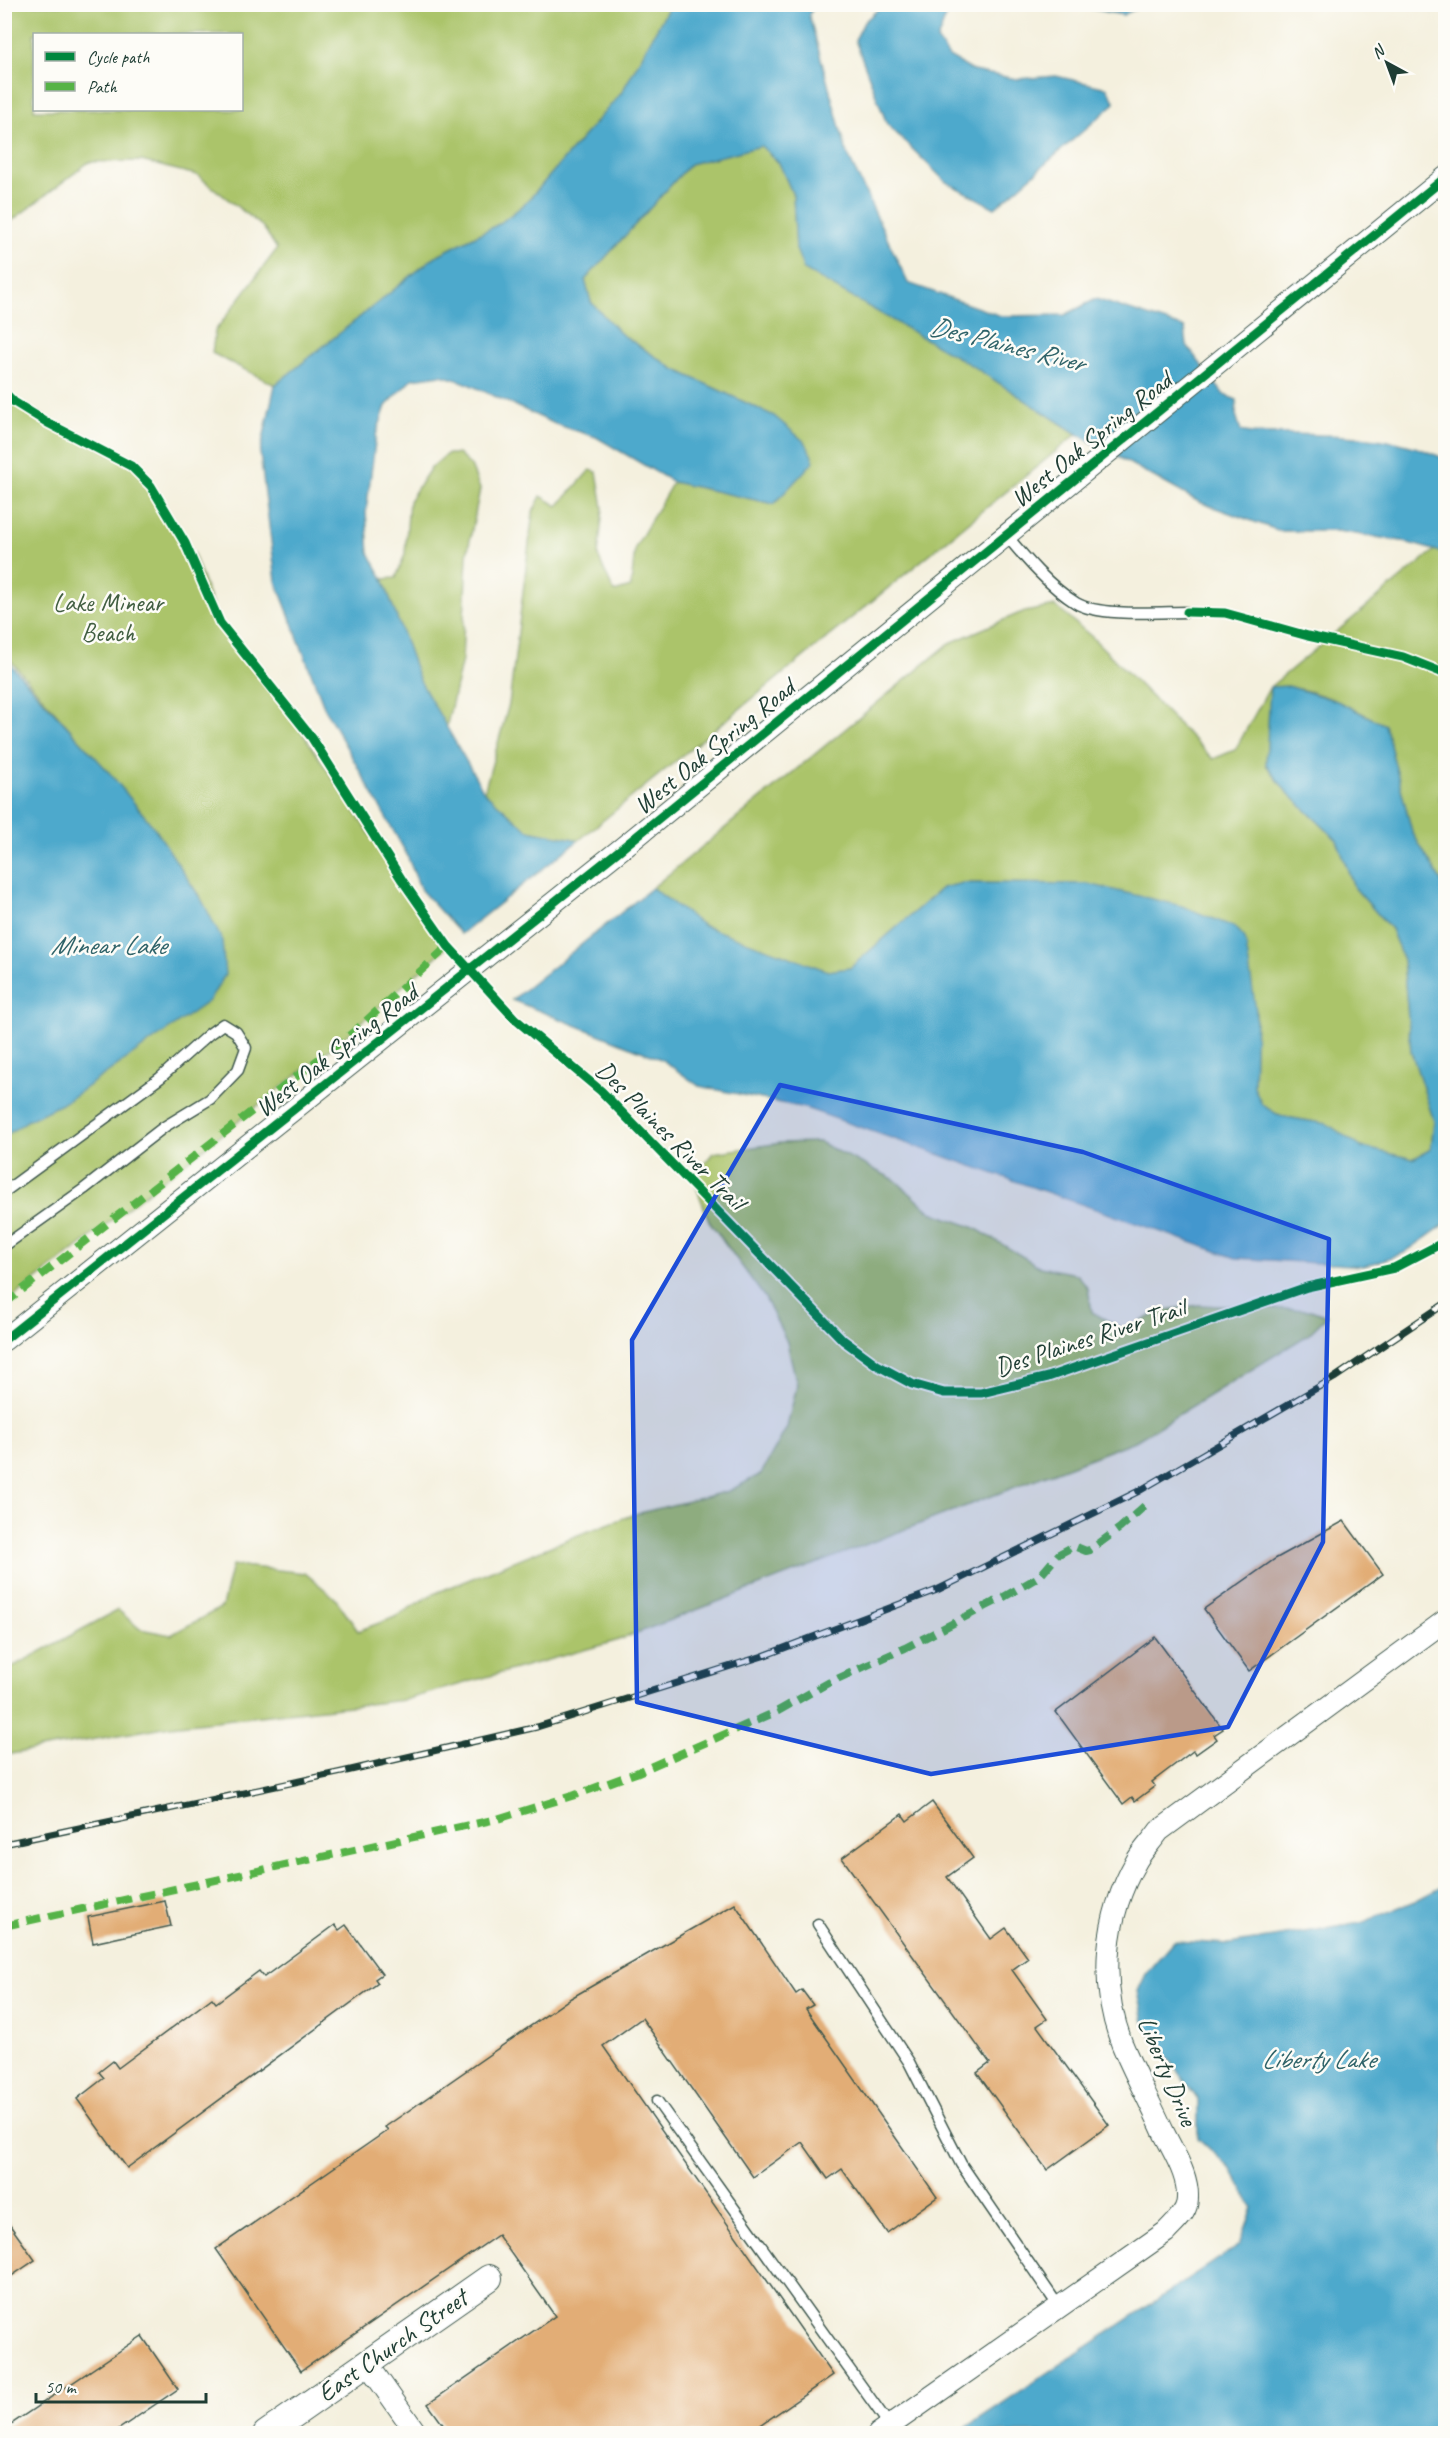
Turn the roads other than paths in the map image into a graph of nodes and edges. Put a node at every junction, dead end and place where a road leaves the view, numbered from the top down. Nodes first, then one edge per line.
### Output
1 (1446, 177) edge
2 (1006, 535) junction
3 (1187, 612) dead end
4 (4, 1192) edge
5 (4, 1246) edge
6 (4, 1340) edge
7 (1446, 1620) edge
8 (818, 1924) dead end
9 (657, 2101) dead end
10 (489, 2278) dead end
11 (1059, 2307) junction
12 (367, 2362) junction
13 (884, 2430) edge
14 (266, 2433) edge
15 (417, 2433) edge

1 - 2 street, West Oak Spring Road
2 - 3 lane
2 - 6 street, West Oak Spring Road
4 - 5 lane
7 - 11 street, Liberty Drive
8 - 11 lane
9 - 13 lane
10 - 12 street, East Church Street
11 - 13 street, Liberty Drive
12 - 14 street, East Church Street
12 - 15 street

